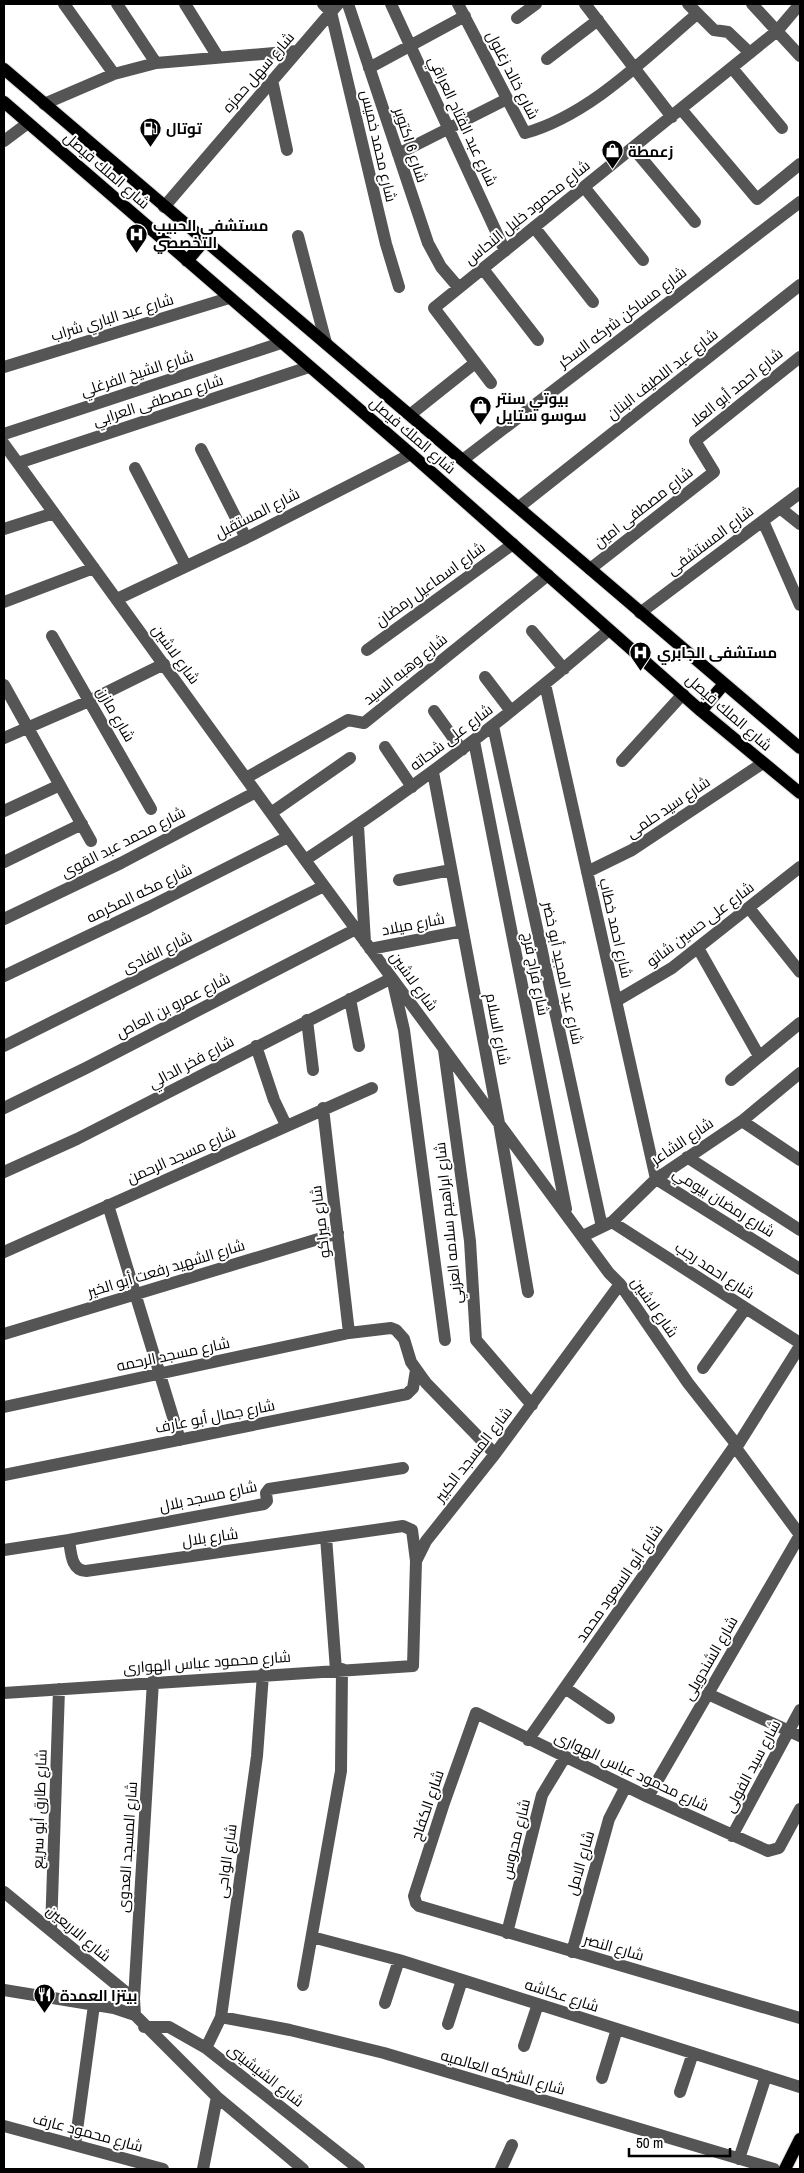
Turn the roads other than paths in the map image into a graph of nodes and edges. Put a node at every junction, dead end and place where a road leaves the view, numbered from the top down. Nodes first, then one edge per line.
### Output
1 (64, 4) edge
2 (117, 4) edge
3 (185, 4) edge
4 (348, 4) edge
5 (391, 4) edge
6 (458, 4) edge
7 (536, 4) edge
8 (585, 4) edge
9 (688, 4) edge
10 (752, 4) edge
11 (800, 4) edge
12 (331, 6) edge
13 (697, 14) junction
14 (465, 16) junction
15 (518, 18) dead end
16 (598, 20) junction
17 (777, 31) junction
18 (410, 46) junction
19 (297, 51) junction
20 (750, 53) junction
21 (800, 56) edge
22 (218, 57) junction
23 (547, 59) dead end
24 (156, 63) junction
25 (634, 66) junction
26 (369, 68) junction
27 (732, 68) junction
28 (4, 69) edge
29 (114, 74) junction
30 (272, 80) junction
31 (507, 99) junction
32 (4, 102) edge
33 (44, 104) junction
34 (676, 113) junction
35 (28, 123) junction
36 (782, 128) dead end
37 (448, 129) junction
38 (4, 141) edge
39 (633, 148) junction
40 (287, 150) dead end
41 (398, 154) junction
42 (800, 164) edge
43 (584, 187) junction
44 (800, 202) edge
45 (164, 207) junction
46 (695, 222) dead end
47 (534, 227) junction
48 (298, 236) dead end
49 (204, 241) junction
50 (505, 251) junction
51 (643, 260) dead end
52 (187, 261) junction
53 (482, 269) junction
54 (800, 285) edge
55 (399, 286) dead end
56 (460, 288) junction
57 (229, 298) junction
58 (593, 302) dead end
59 (538, 340) dead end
60 (281, 343) junction
61 (326, 343) junction
62 (800, 357) edge
63 (475, 363) junction
64 (4, 368) edge
65 (309, 368) junction
66 (491, 383) dead end
67 (411, 414) junction
68 (4, 443) edge
69 (201, 449) dead end
70 (411, 454) junction
71 (464, 459) junction
72 (18, 463) junction
73 (135, 468) dead end
74 (714, 469) joint
75 (800, 493) edge
76 (520, 507) junction
77 (780, 508) junction
78 (54, 512) junction
79 (763, 521) junction
80 (800, 524) edge
81 (4, 529) edge
82 (246, 538) junction
83 (513, 544) junction
84 (186, 566) junction
85 (94, 568) junction
86 (590, 569) junction
87 (548, 576) junction
88 (117, 599) junction
89 (4, 602) edge
90 (800, 605) edge
91 (640, 613) junction
92 (609, 630) junction
93 (532, 632) dead end
94 (52, 636) dead end
95 (367, 650) dead end
96 (164, 664) junction
97 (564, 669) junction
98 (485, 677) dead end
99 (545, 684) junction
100 (724, 684) junction
101 (4, 685) edge
102 (683, 694) junction
103 (89, 701) junction
104 (434, 711) dead end
105 (511, 711) junction
106 (701, 711) junction
107 (493, 726) junction
108 (28, 727) junction
109 (4, 738) edge
110 (474, 740) junction
111 (385, 748) dead end
112 (800, 748) edge
113 (462, 750) junction
114 (350, 758) dead end
115 (622, 761) dead end
116 (763, 763) junction
117 (433, 772) junction
118 (246, 778) junction
119 (60, 785) junction
120 (412, 786) junction
121 (256, 792) junction
122 (800, 793) edge
123 (151, 808) dead end
124 (4, 812) edge
125 (271, 813) junction
126 (82, 824) junction
127 (358, 826) junction
128 (288, 837) junction
129 (91, 840) dead end
130 (305, 860) junction
131 (4, 862) edge
132 (800, 866) edge
133 (451, 870) junction
134 (587, 872) junction
135 (399, 880) dead end
136 (324, 886) junction
137 (749, 908) junction
138 (4, 919) edge
139 (356, 929) junction
140 (463, 930) junction
141 (368, 945) junction
142 (698, 948) junction
143 (800, 972) edge
144 (4, 976) edge
145 (392, 978) junction
146 (350, 999) junction
147 (616, 1000) junction
148 (307, 1020) junction
149 (800, 1022) edge
150 (4, 1046) edge
151 (256, 1046) junction
152 (358, 1046) dead end
153 (444, 1048) junction
154 (759, 1056) junction
155 (312, 1070) dead end
156 (800, 1073) edge
157 (730, 1080) dead end
158 (372, 1088) dead end
159 (4, 1108) edge
160 (323, 1108) junction
161 (742, 1121) junction
162 (499, 1123) junction
163 (286, 1126) junction
164 (687, 1157) junction
165 (800, 1160) edge
166 (4, 1172) edge
167 (656, 1179) junction
168 (108, 1206) junction
169 (567, 1214) junction
170 (607, 1224) junction
171 (800, 1230) edge
172 (338, 1233) junction
173 (583, 1236) junction
174 (4, 1252) edge
175 (800, 1270) edge
176 (620, 1284) junction
177 (528, 1292) dead end
178 (135, 1294) junction
179 (745, 1309) junction
180 (349, 1333) junction
181 (4, 1334) edge
182 (445, 1340) dead end
183 (800, 1345) edge
184 (703, 1368) dead end
185 (416, 1370) junction
186 (160, 1374) junction
187 (532, 1405) junction
188 (4, 1407) edge
189 (180, 1440) junction
190 (736, 1446) junction
191 (495, 1454) junction
192 (403, 1468) dead end
193 (4, 1475) edge
194 (800, 1535) edge
195 (326, 1537) junction
196 (69, 1540) junction
197 (4, 1550) edge
198 (416, 1561) junction
199 (413, 1666) joint
200 (339, 1670) junction
201 (263, 1674) junction
202 (153, 1681) junction
203 (565, 1688) junction
204 (59, 1689) junction
205 (4, 1693) edge
206 (708, 1694) junction
207 (800, 1710) edge
208 (476, 1713) joint
209 (609, 1718) dead end
210 (788, 1732) junction
211 (800, 1736) edge
212 (528, 1740) junction
213 (564, 1757) junction
214 (626, 1786) junction
215 (648, 1797) junction
216 (800, 1809) edge
217 (732, 1836) junction
218 (4, 1892) edge
219 (419, 1906) joint
220 (51, 1931) junction
221 (507, 1933) junction
222 (312, 1937) junction
223 (572, 1952) junction
224 (398, 1960) junction
225 (462, 1980) junction
226 (302, 1984) dead end
227 (4, 1990) edge
228 (134, 2000) junction
229 (385, 2003) dead end
230 (538, 2004) junction
231 (94, 2005) junction
232 (135, 2015) junction
233 (221, 2017) junction
234 (800, 2018) edge
235 (448, 2024) dead end
236 (144, 2027) junction
237 (617, 2029) junction
238 (524, 2046) dead end
239 (206, 2048) junction
240 (692, 2053) junction
241 (766, 2076) junction
242 (602, 2078) dead end
243 (800, 2087) edge
244 (680, 2092) dead end
245 (217, 2098) junction
246 (4, 2126) edge
247 (800, 2139) edge
248 (75, 2145) junction
249 (512, 2145) dead end
250 (739, 2159) junction
251 (163, 2169) edge
252 (203, 2169) edge
253 (303, 2169) edge
254 (359, 2169) edge
255 (501, 2169) edge
256 (774, 2169) edge
257 (786, 2169) edge

1 - 29 street
2 - 24 street
3 - 22 street
4 - 26 street, شارع 6 اكتوبر
5 - 18 street, شارع عبد الفتاح العراقي
6 - 14 street, شارع خالد زغلول
7 - 15 street
8 - 16 street
9 - 13 street
10 - 17 street
11 - 17 street, شارع محمود خليل النحاس
12 - 19 street, شارع سهل حمزه
12 - 55 street, شارع محمد خميس
13 - 20 street
13 - 25 street
14 - 18 street
14 - 31 street, شارع خالد زغلول
16 - 23 street
16 - 25 street
17 - 20 street, شارع محمود خليل النحاس
17 - 21 street
18 - 26 street
18 - 37 street, شارع عبد الفتاح العراقي
19 - 22 street
19 - 30 street, شارع سهل حمزه
20 - 27 street, شارع محمود خليل النحاس
22 - 24 street
24 - 29 street
25 - 31 street, شارع خالد زغلول
25 - 34 street
26 - 41 street, شارع 6 اكتوبر
27 - 34 street, شارع محمود خليل النحاس
27 - 36 street
28 - 33 main road, شارع الملك فيصل
29 - 33 street
30 - 40 street
30 - 45 street, شارع سهل حمزه
31 - 37 street
32 - 35 main road, شارع الملك فيصل
33 - 45 main road, شارع الملك فيصل
34 - 39 street, شارع محمود خليل النحاس
34 - 42 street
35 - 38 street
35 - 52 main road, شارع الملك فيصل
37 - 41 street
37 - 50 street, شارع عبد الفتاح العراقي
39 - 43 street, شارع محمود خليل النحاس
39 - 46 street
41 - 56 street, شارع 6 اكتوبر
43 - 47 street, شارع محمود خليل النحاس
43 - 51 street
44 - 71 street, شارع مساكن شركه السكر
45 - 49 main road, شارع الملك فيصل
47 - 50 street, شارع محمود خليل النحاس
47 - 58 street
48 - 61 street
49 - 52 main road
49 - 61 main road, شارع الملك فيصل
50 - 53 street, شارع محمود خليل النحاس
52 - 57 main road, شارع الملك فيصل
53 - 56 street, شارع محمود خليل النحاس
53 - 59 street
54 - 76 street, شارع عبد اللطيف البنان
56 - 63 street, شارع محمود خليل النحاس
57 - 60 main road, شارع الملك فيصل
57 - 64 street, شارع عبد الباري شراب
60 - 65 main road, شارع الملك فيصل
60 - 68 street, شارع الشيخ الفرغلي
61 - 67 main road, شارع الملك فيصل
62 - 74 street, شارع احمد أبو العلا
63 - 66 street
63 - 67 street
65 - 70 main road, شارع الملك فيصل
65 - 72 street, شارع مصطفى العرابي
67 - 71 main road, شارع الملك فيصل
68 - 72 street, شارع لاشين
69 - 82 street
70 - 82 street, شارع المستقبل
70 - 83 main road, شارع الملك فيصل
71 - 76 main road, شارع الملك فيصل
72 - 78 street, شارع لاشين
73 - 84 street
74 - 86 street, شارع مصطفى امين
75 - 77 street, شارع المستشفى
76 - 86 main road, شارع الملك فيصل
77 - 79 street, شارع المستشفى
77 - 80 street
78 - 81 street
78 - 85 street, شارع لاشين
79 - 90 street
79 - 91 street, شارع المستشفى
82 - 84 street, شارع المستقبل
83 - 87 main road, شارع الملك فيصل
83 - 95 street, شارع اسماعيل رمضان
84 - 88 street, شارع المستقبل
85 - 88 street, شارع لاشين
85 - 89 street
86 - 91 main road, شارع الملك فيصل
87 - 92 main road, شارع الملك فيصل
87 - 118 street, شارع وهبه السيد
88 - 96 street, شارع لاشين
91 - 100 main road, شارع الملك فيصل
92 - 97 street, شارع على شحاته
92 - 102 main road, شارع الملك فيصل
93 - 97 street
94 - 103 street, شارع مازن
96 - 103 street
96 - 118 street, شارع لاشين
97 - 99 street, شارع على شحاته
98 - 105 street
99 - 105 street, شارع على شحاته
99 - 134 street, شارع احمد خطاب
100 - 106 main road
100 - 112 main road, شارع الملك فيصل
101 - 108 street
102 - 106 main road, شارع الملك فيصل
102 - 115 street
103 - 108 street
103 - 123 street, شارع مازن
104 - 113 street
105 - 107 street, شارع على شحاته
106 - 116 main road, شارع الملك فيصل
107 - 110 street, شارع على شحاته
107 - 170 street, شارع عبد المجيد أبو خضر
108 - 109 street
108 - 119 street
110 - 113 street, شارع على شحاته
110 - 169 street, شارع فراج فرج
111 - 120 street
113 - 117 street, شارع على شحاته
114 - 125 street
116 - 122 main road, شارع الملك فيصل
116 - 134 street, شارع سيد حلمى
117 - 120 street, شارع على شحاته
117 - 133 street, شارع السلام
118 - 121 street, شارع لاشين
119 - 124 street
119 - 126 street
120 - 127 street, شارع على شحاته
121 - 125 street, شارع لاشين
121 - 138 street, شارع محمد عبد القوى
125 - 128 street, شارع لاشين
126 - 129 street
126 - 131 street
127 - 130 street, شارع على شحاته
127 - 141 street
128 - 130 street, شارع لاشين
128 - 144 street, شارع مكه المكرمه
130 - 136 street, شارع لاشين
132 - 137 street, شارع على حسين شاتو
133 - 135 street
133 - 140 street, شارع السلام
134 - 147 street, شارع احمد خطاب
136 - 139 street, شارع لاشين
136 - 150 street, شارع الفادى
137 - 142 street, شارع على حسين شاتو
137 - 143 street
139 - 141 street, شارع لاشين
139 - 159 street, شارع عمرو بن العاص
140 - 141 street, شارع ميلاد
140 - 162 street, شارع السلام
141 - 145 street, شارع لاشين
142 - 147 street, شارع على حسين شاتو
142 - 154 street
145 - 146 street, شارع فخر الدالي
145 - 153 street, شارع لاشين
145 - 182 street
146 - 148 street, شارع فخر الدالي
146 - 152 street
147 - 167 street, شارع احمد خطاب
148 - 151 street, شارع فخر الدالي
148 - 155 street
149 - 154 street
151 - 163 street
151 - 166 street, شارع فخر الدالي
153 - 162 street, شارع لاشين
153 - 187 street, شارع ابراهيم سلامه العزبي
154 - 157 street
156 - 161 street, شارع الشاعر
158 - 160 street, شارع مسجد الرحمن
160 - 163 street, شارع مسجد الرحمن
160 - 172 street, شارع ميراكو
161 - 164 street, شارع الشاعر
161 - 165 street
162 - 169 street, شارع لاشين
162 - 177 street, شارع السلام
163 - 168 street, شارع مسجد الرحمن
164 - 167 street, شارع الشاعر
164 - 171 street
167 - 170 street, شارع الشاعر
167 - 175 street, شارع رمضان بيومي
168 - 174 street, شارع مسجد الرحمن
168 - 178 street
169 - 173 street, شارع لاشين
170 - 173 street, شارع الشاعر
170 - 179 street, شارع احمد رجب
172 - 178 street, شارع الشهيد رفعت أبو الخير
172 - 180 street, شارع ميراكو
173 - 176 street, شارع لاشين
176 - 187 street, شارع المسجد الكبير
176 - 190 street, شارع لاشين
178 - 181 street, شارع الشهيد رفعت أبو الخير
178 - 186 street
179 - 183 street, شارع احمد رجب
179 - 184 street
180 - 185 street, شارع مسجد الرحمه
180 - 186 street, شارع مسجد الرحمه
183 - 190 street, شارع أبو السعود محمد
185 - 189 street, شارع جمال أبو عارف
185 - 191 street
186 - 188 street, شارع مسجد الرحمه
186 - 189 street
187 - 191 street, شارع المسجد الكبير
189 - 193 street, شارع جمال أبو عارف
190 - 194 street, شارع لاشين
190 - 203 street, شارع أبو السعود محمد
191 - 198 street, شارع المسجد الكبير
192 - 196 street, شارع مسجد بلال
194 - 206 street, شارع الشندويلى
195 - 196 street, شارع بلال
195 - 198 street, شارع بلال
195 - 200 street
196 - 197 street
198 - 199 street, شارع المسجد الكبير
199 - 200 street, شارع محمود عباس الهوارى
200 - 201 street, شارع محمود عباس الهوارى
200 - 222 street
201 - 202 street, شارع محمود عباس الهوارى
201 - 233 street, شارع الواحى
202 - 204 street, شارع محمود عباس الهوارى
202 - 228 street, شارع المسجد العدوى
203 - 209 street
203 - 212 street, شارع أبو السعود محمد
204 - 205 street, شارع محمود عباس الهوارى
204 - 220 street, شارع طارق أبو سريع
206 - 210 street
206 - 215 street, شارع الشندويلى
207 - 210 street, شارع سيد الفولى
208 - 212 street, شارع محمود عباس الهوارى
208 - 219 street, شارع الكفاح
210 - 211 street
210 - 217 street, شارع سيد الفولى
212 - 213 street, شارع محمود عباس الهوارى
213 - 214 street, شارع محمود عباس الهوارى
213 - 221 street, شارع محروس
214 - 215 street, شارع محمود عباس الهوارى
214 - 223 street, شارع الامل
215 - 217 street, شارع محمود عباس الهوارى
216 - 217 street, شارع محمود عباس الهوارى
218 - 220 street, شارع الاربعين
219 - 221 street, شارع النصر
220 - 228 street, شارع الاربعين
221 - 223 street, شارع النصر
222 - 224 street, شارع عكاشه
222 - 226 street
223 - 234 street, شارع النصر
224 - 225 street, شارع عكاشه
224 - 229 street
225 - 230 street, شارع عكاشه
225 - 235 street
227 - 231 street
228 - 232 street, شارع المسجد العدوى
230 - 237 street, شارع عكاشه
230 - 238 street
231 - 232 street
231 - 248 street
232 - 236 street
233 - 239 street, شارع الواحى
233 - 250 street, شارع الشركه العالميه
236 - 239 street, شارع الشيشينى
236 - 245 street
237 - 240 street, شارع عكاشه
237 - 242 street
239 - 254 street, شارع الشيشينى
240 - 241 street, شارع عكاشه
240 - 244 street
241 - 243 street, شارع عكاشه
241 - 250 street
245 - 252 street
245 - 253 street
246 - 248 street, شارع محمود عارف
247 - 257 main road
248 - 251 street, شارع محمود عارف
249 - 255 street
250 - 256 street, شارع الشركه العالميه

